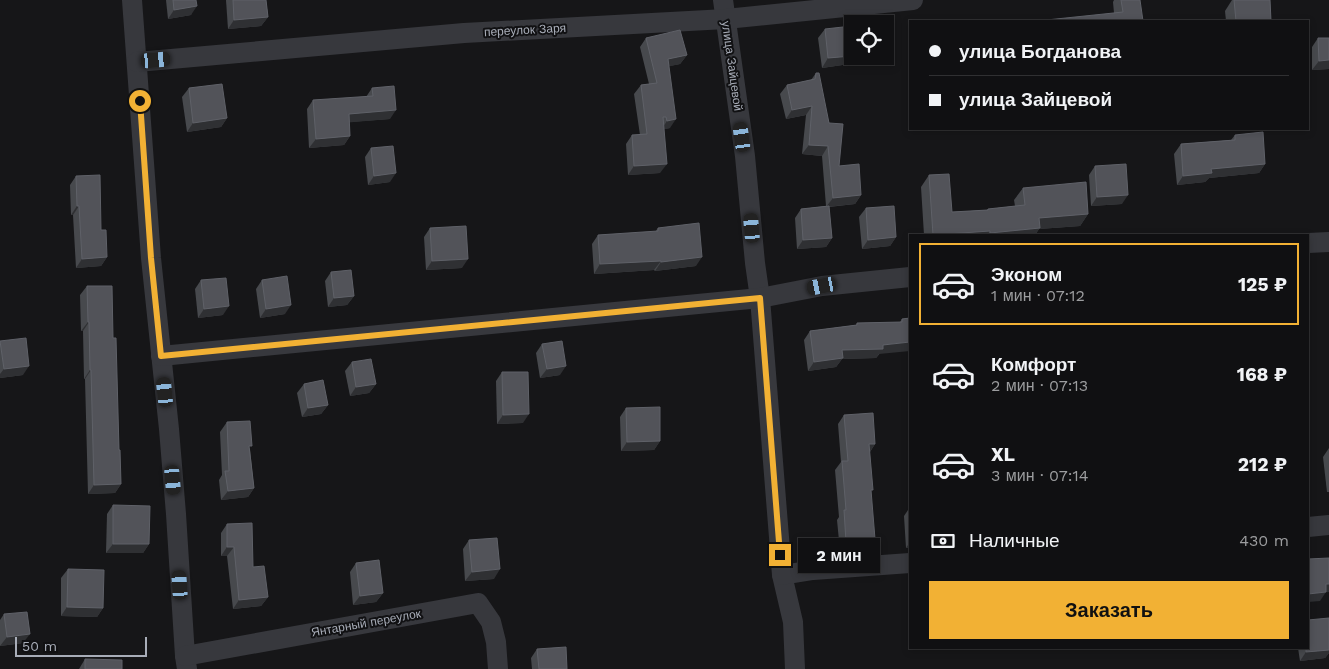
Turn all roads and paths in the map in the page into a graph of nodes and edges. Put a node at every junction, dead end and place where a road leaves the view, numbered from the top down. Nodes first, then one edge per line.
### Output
1 (132, 0) edge
2 (913, 0) edge
3 (725, 10) edge
4 (137, 62) junction
5 (1329, 242) edge
6 (1309, 243) edge
7 (909, 277) edge
8 (760, 298) junction
9 (161, 356) junction
10 (1329, 525) edge
11 (1309, 527) edge
12 (909, 563) edge
13 (782, 575) junction
14 (186, 663) edge
15 (498, 669) edge
16 (795, 669) edge

1 - 4 street
2 - 3 street, переулок Заря
3 - 4 street, переулок Заря
3 - 8 street, улица Зайцевой
4 - 9 street
5 - 6 street
7 - 8 street
8 - 9 street
8 - 13 street, улица Зайцевой
9 - 14 street
10 - 11 street
12 - 13 street
13 - 16 street, улица Зайцевой
14 - 15 street, Янтарный переулок

